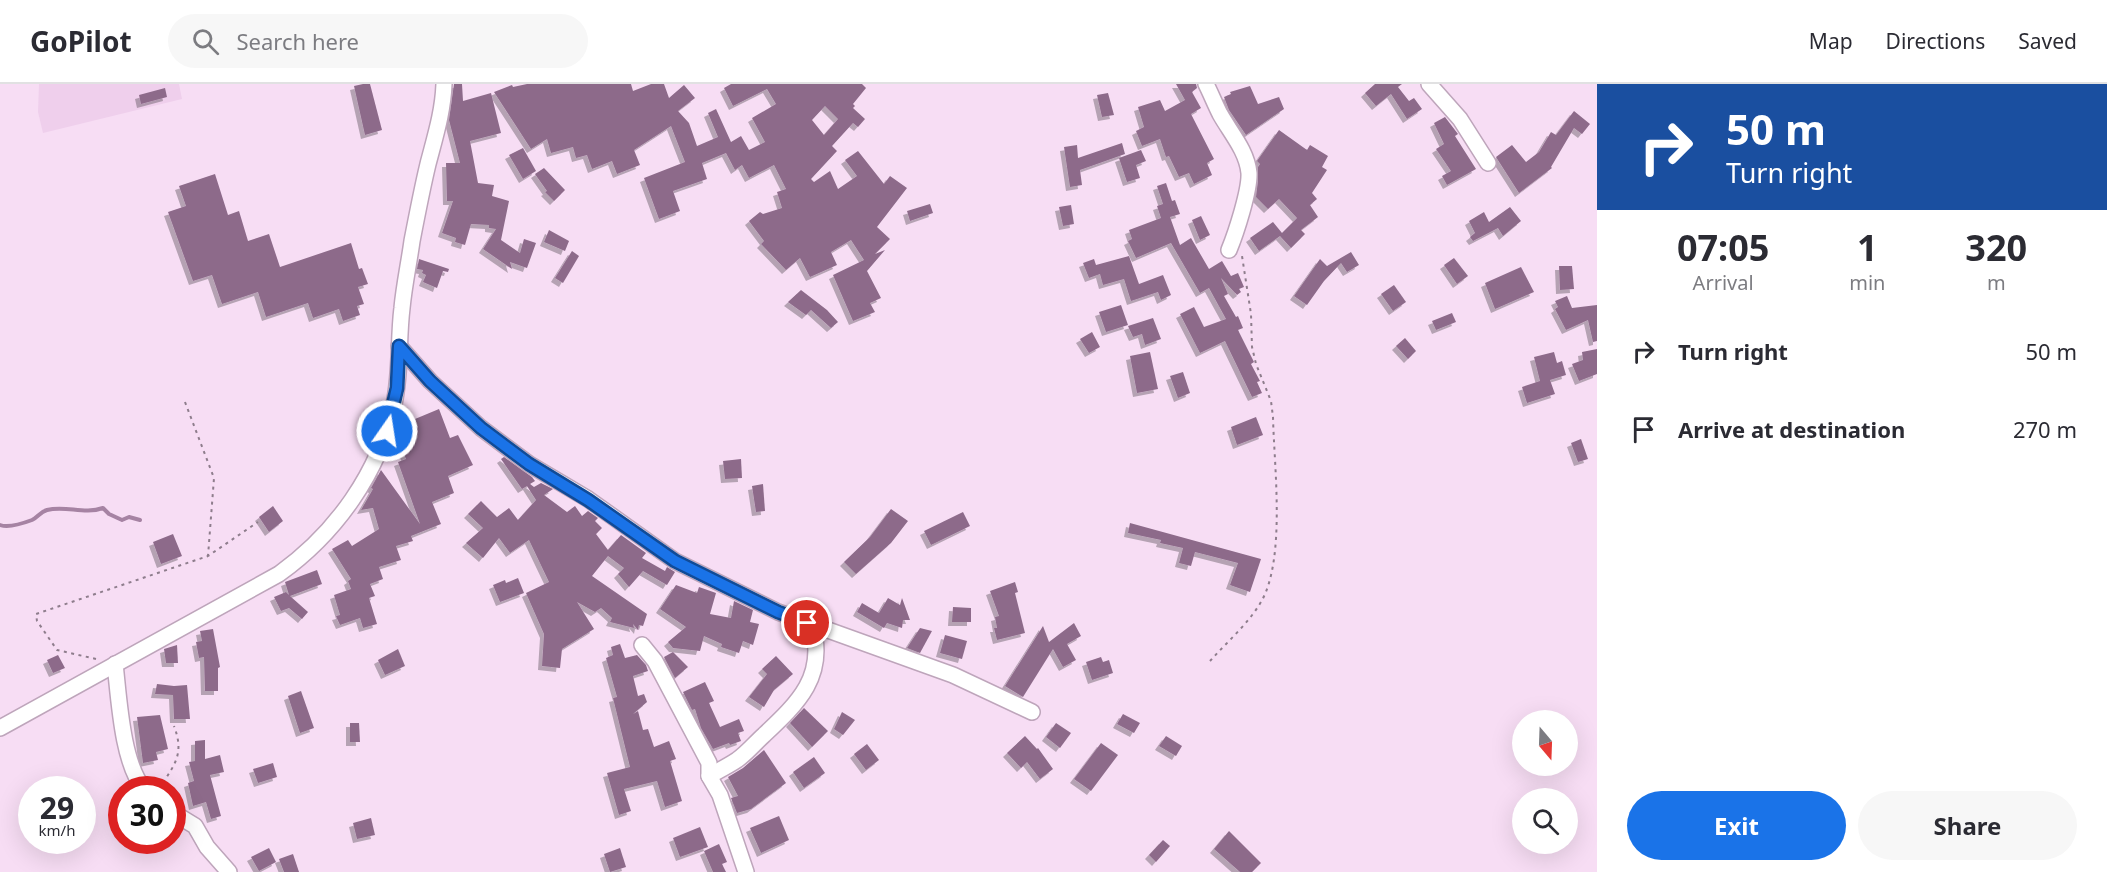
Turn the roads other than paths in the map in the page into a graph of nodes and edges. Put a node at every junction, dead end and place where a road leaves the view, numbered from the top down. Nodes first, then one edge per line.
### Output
1 (444, 84) edge
2 (1206, 84) edge
3 (1429, 84) edge
4 (1488, 163) dead end
5 (1229, 250) dead end
6 (399, 346) junction
7 (812, 625) junction
8 (642, 645) dead end
9 (115, 664) junction
10 (1032, 712) dead end
11 (0, 728) edge
12 (135, 776) edge
13 (709, 776) junction
14 (186, 821) edge
15 (230, 872) edge
16 (746, 872) edge

1 - 6 street
2 - 5 street
3 - 4 street
6 - 7 street
6 - 9 street
7 - 10 street
7 - 13 street
8 - 13 street
9 - 11 street
9 - 12 street
13 - 16 street
14 - 15 street

